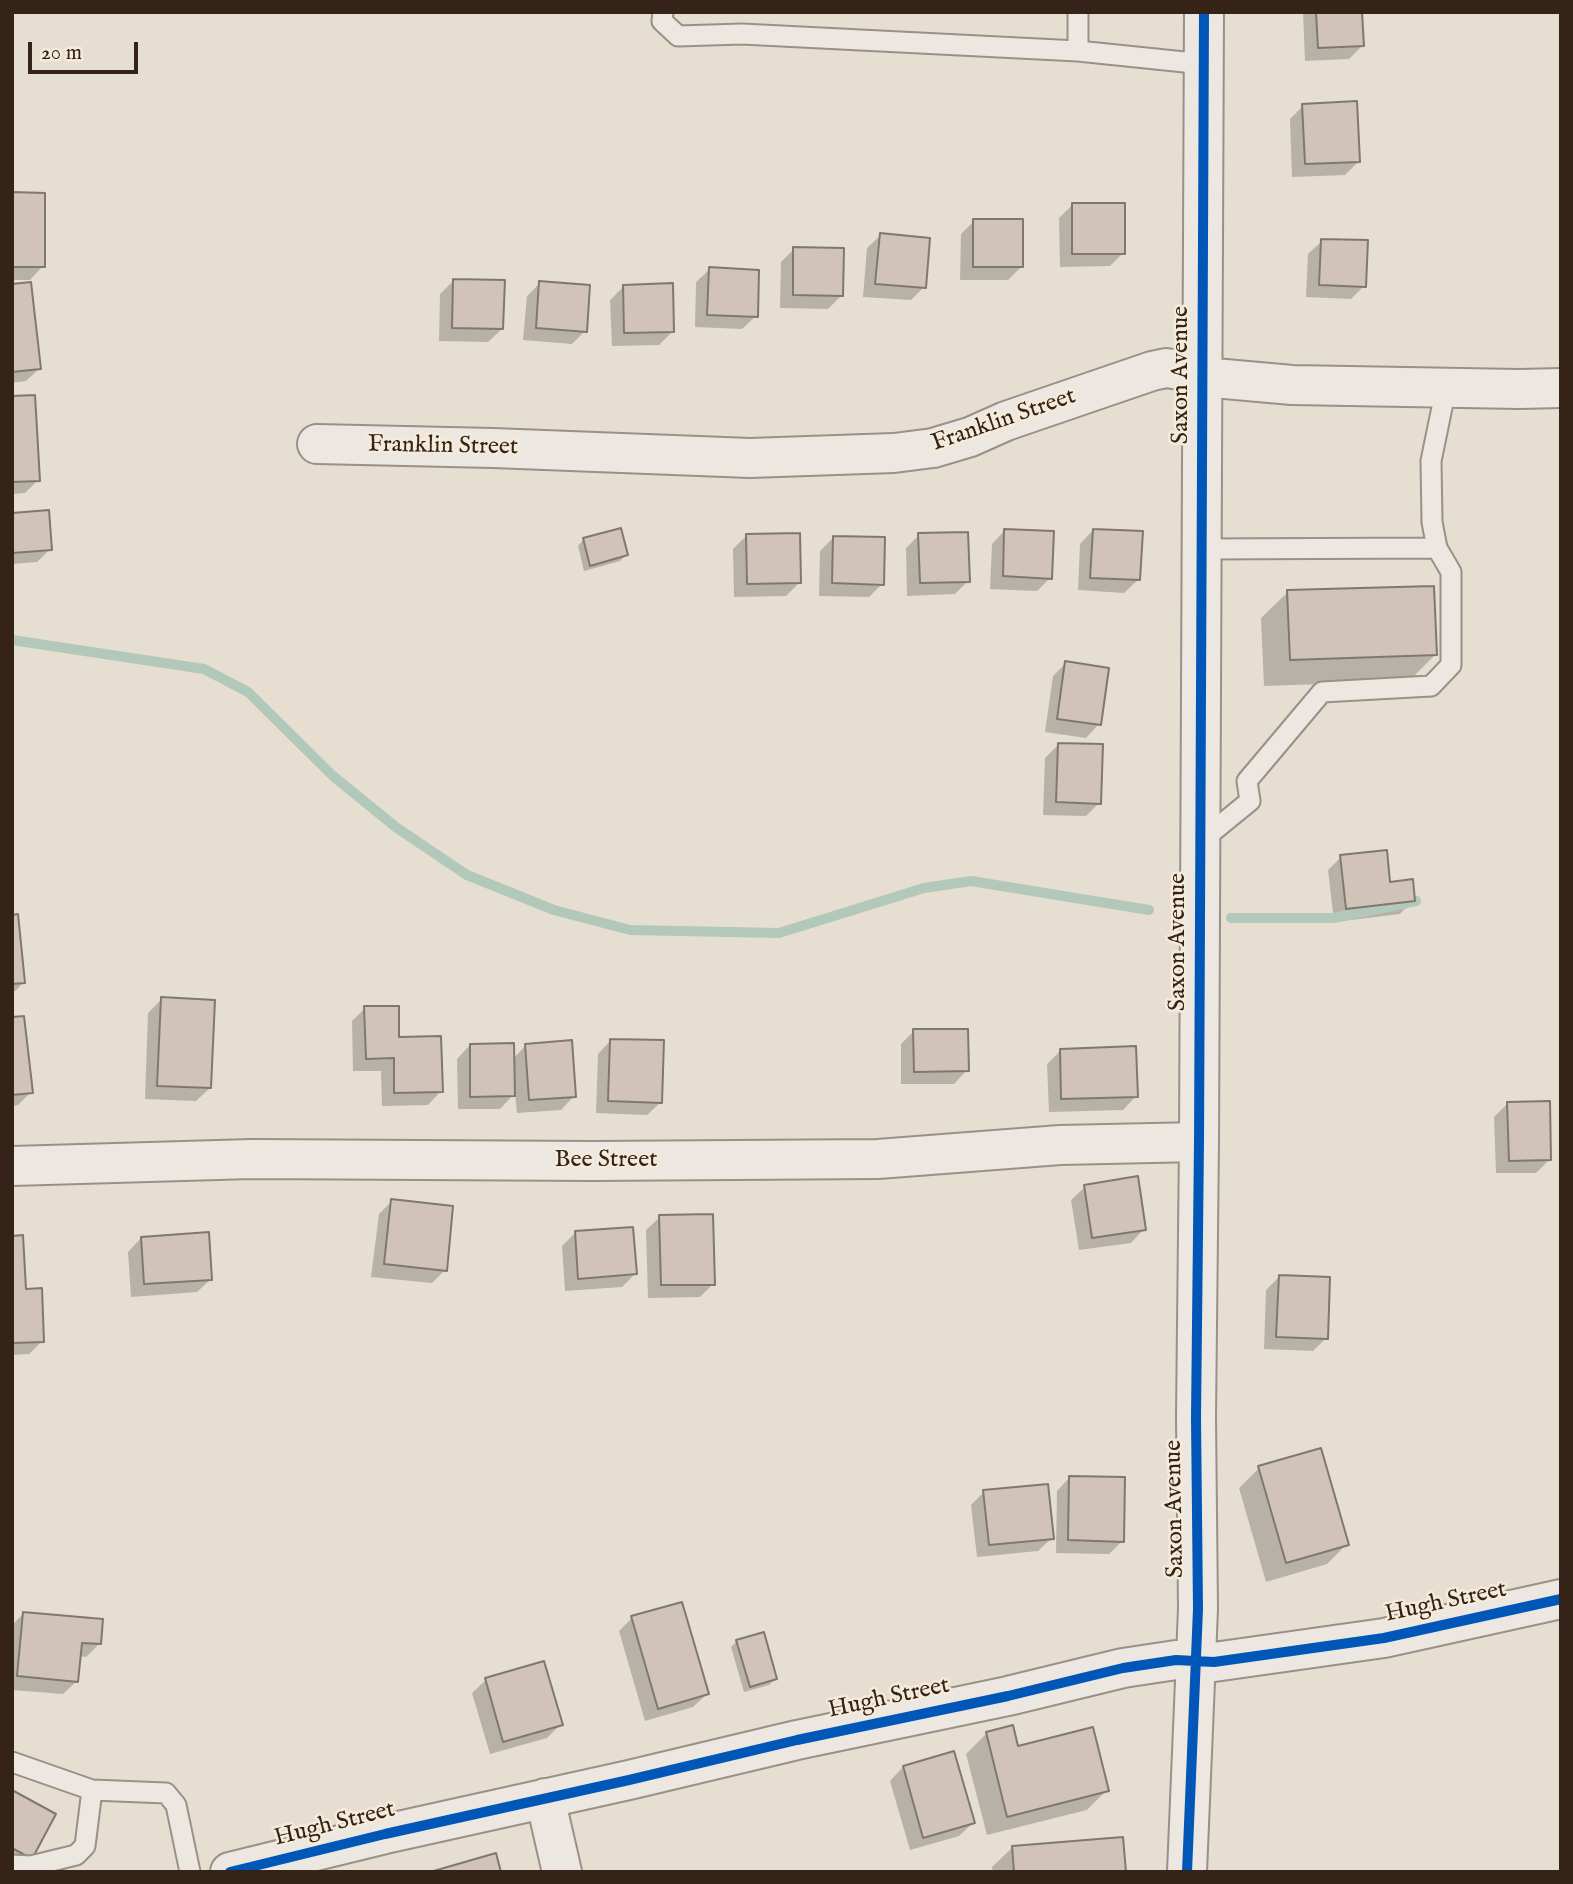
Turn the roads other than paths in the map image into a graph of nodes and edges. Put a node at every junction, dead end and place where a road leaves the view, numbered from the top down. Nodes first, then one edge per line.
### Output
1 (663, 12) edge
2 (1078, 12) edge
3 (1204, 12) edge
4 (1079, 51) junction
5 (1204, 64) junction
6 (1203, 377) junction
7 (1446, 388) junction
8 (1561, 388) edge
9 (317, 444) dead end
10 (1437, 548) junction
11 (1202, 549) junction
12 (1201, 841) junction
13 (1199, 1142) junction
14 (12, 1166) edge
15 (1561, 1599) edge
16 (1195, 1661) junction
17 (12, 1762) edge
18 (92, 1790) junction
19 (545, 1798) junction
20 (25, 1867) edge
21 (190, 1872) edge
22 (230, 1872) edge
23 (562, 1872) edge
24 (1187, 1872) edge

1 - 4 lane
2 - 4 lane
3 - 5 street, Saxon Avenue
4 - 5 lane
5 - 6 street, Saxon Avenue
6 - 7 street, Franklin Street
6 - 9 street, Franklin Street
6 - 11 street, Saxon Avenue
7 - 8 street, Franklin Street
7 - 10 lane
10 - 11 lane
10 - 12 lane
11 - 12 street, Saxon Avenue
12 - 13 street, Saxon Avenue
13 - 14 street, Bee Street
13 - 16 street, Saxon Avenue
15 - 16 street, Hugh Street
16 - 19 street, Hugh Street
16 - 24 street, Saxon Avenue
17 - 18 lane
18 - 20 lane
18 - 21 lane
19 - 22 street, Hugh Street
19 - 23 street

